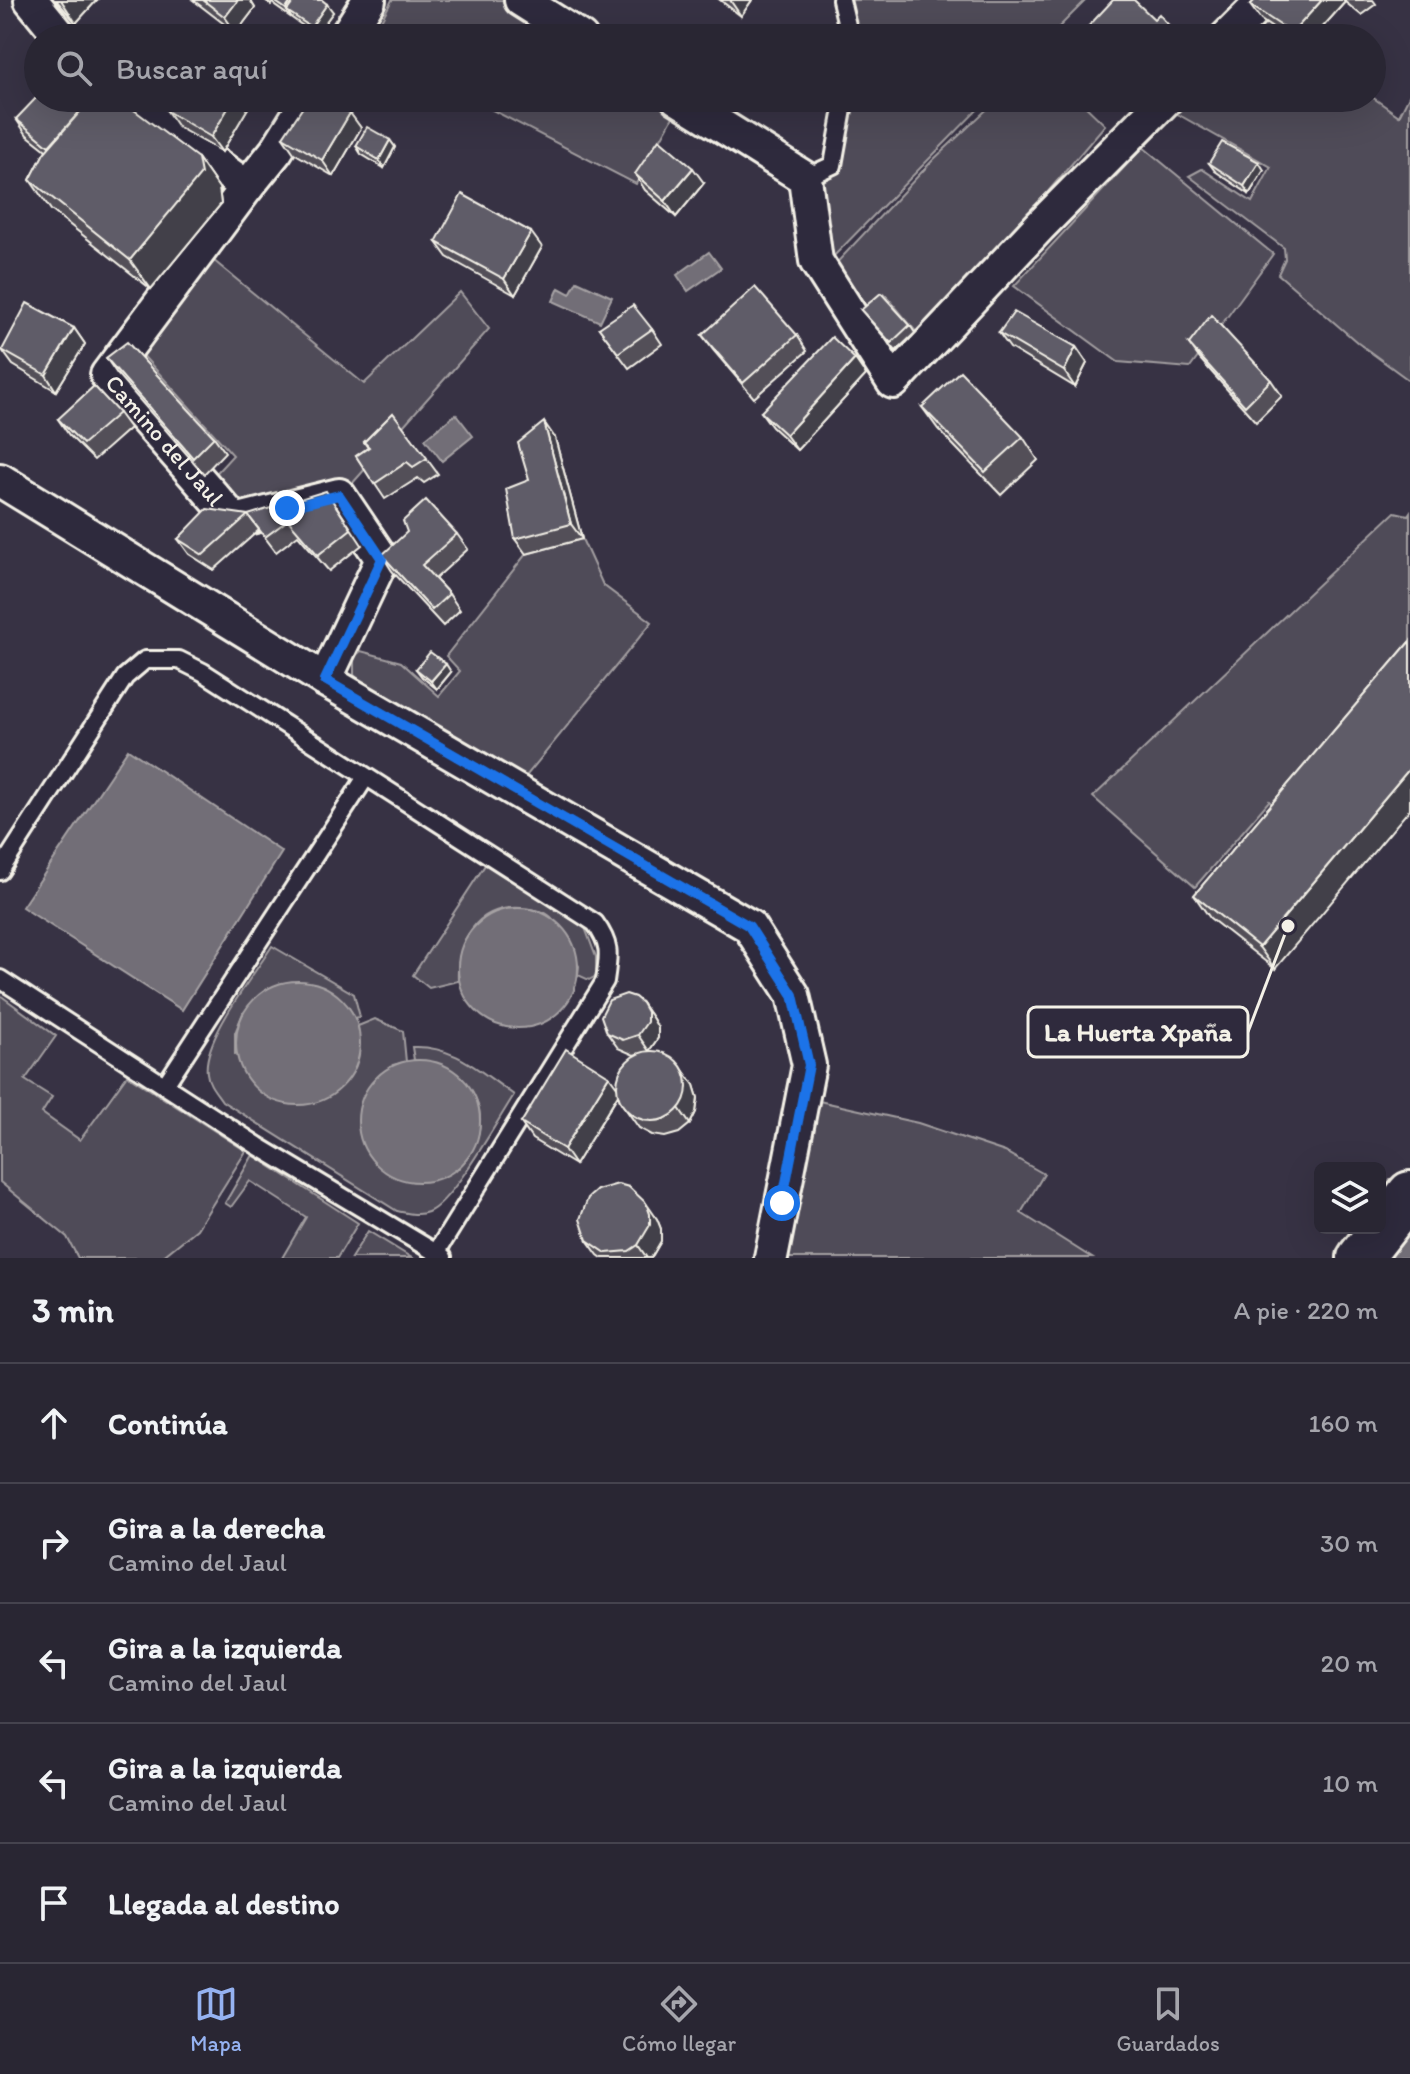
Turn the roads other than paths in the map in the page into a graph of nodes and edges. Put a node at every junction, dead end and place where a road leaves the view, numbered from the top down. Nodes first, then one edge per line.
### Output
1 (31, 0) edge
2 (369, 0) edge
3 (521, 0) edge
4 (841, 0) edge
5 (1264, 0) edge
6 (51, 24) edge
7 (354, 24) edge
8 (559, 24) edge
9 (847, 24) edge
10 (1240, 24) edge
11 (143, 112) edge
12 (300, 112) edge
13 (699, 112) edge
14 (842, 112) edge
15 (1153, 112) edge
16 (805, 178) junction
17 (247, 187) junction
18 (0, 480) edge
19 (325, 680) junction
20 (366, 777) junction
21 (0, 871) edge
22 (0, 979) edge
23 (165, 1085) junction
24 (1410, 1194) edge
25 (440, 1256) edge
26 (771, 1258) edge
27 (1360, 1258) edge

1 - 6 street
2 - 7 street
3 - 8 street
4 - 9 lane
5 - 10 street
11 - 17 street
12 - 17 street
13 - 16 street
14 - 16 lane
15 - 16 street
17 - 19 street, Camino del Jaul
18 - 19 street
19 - 26 street
20 - 21 lane
20 - 23 lane
20 - 25 lane
22 - 23 lane
23 - 25 lane
24 - 27 street

